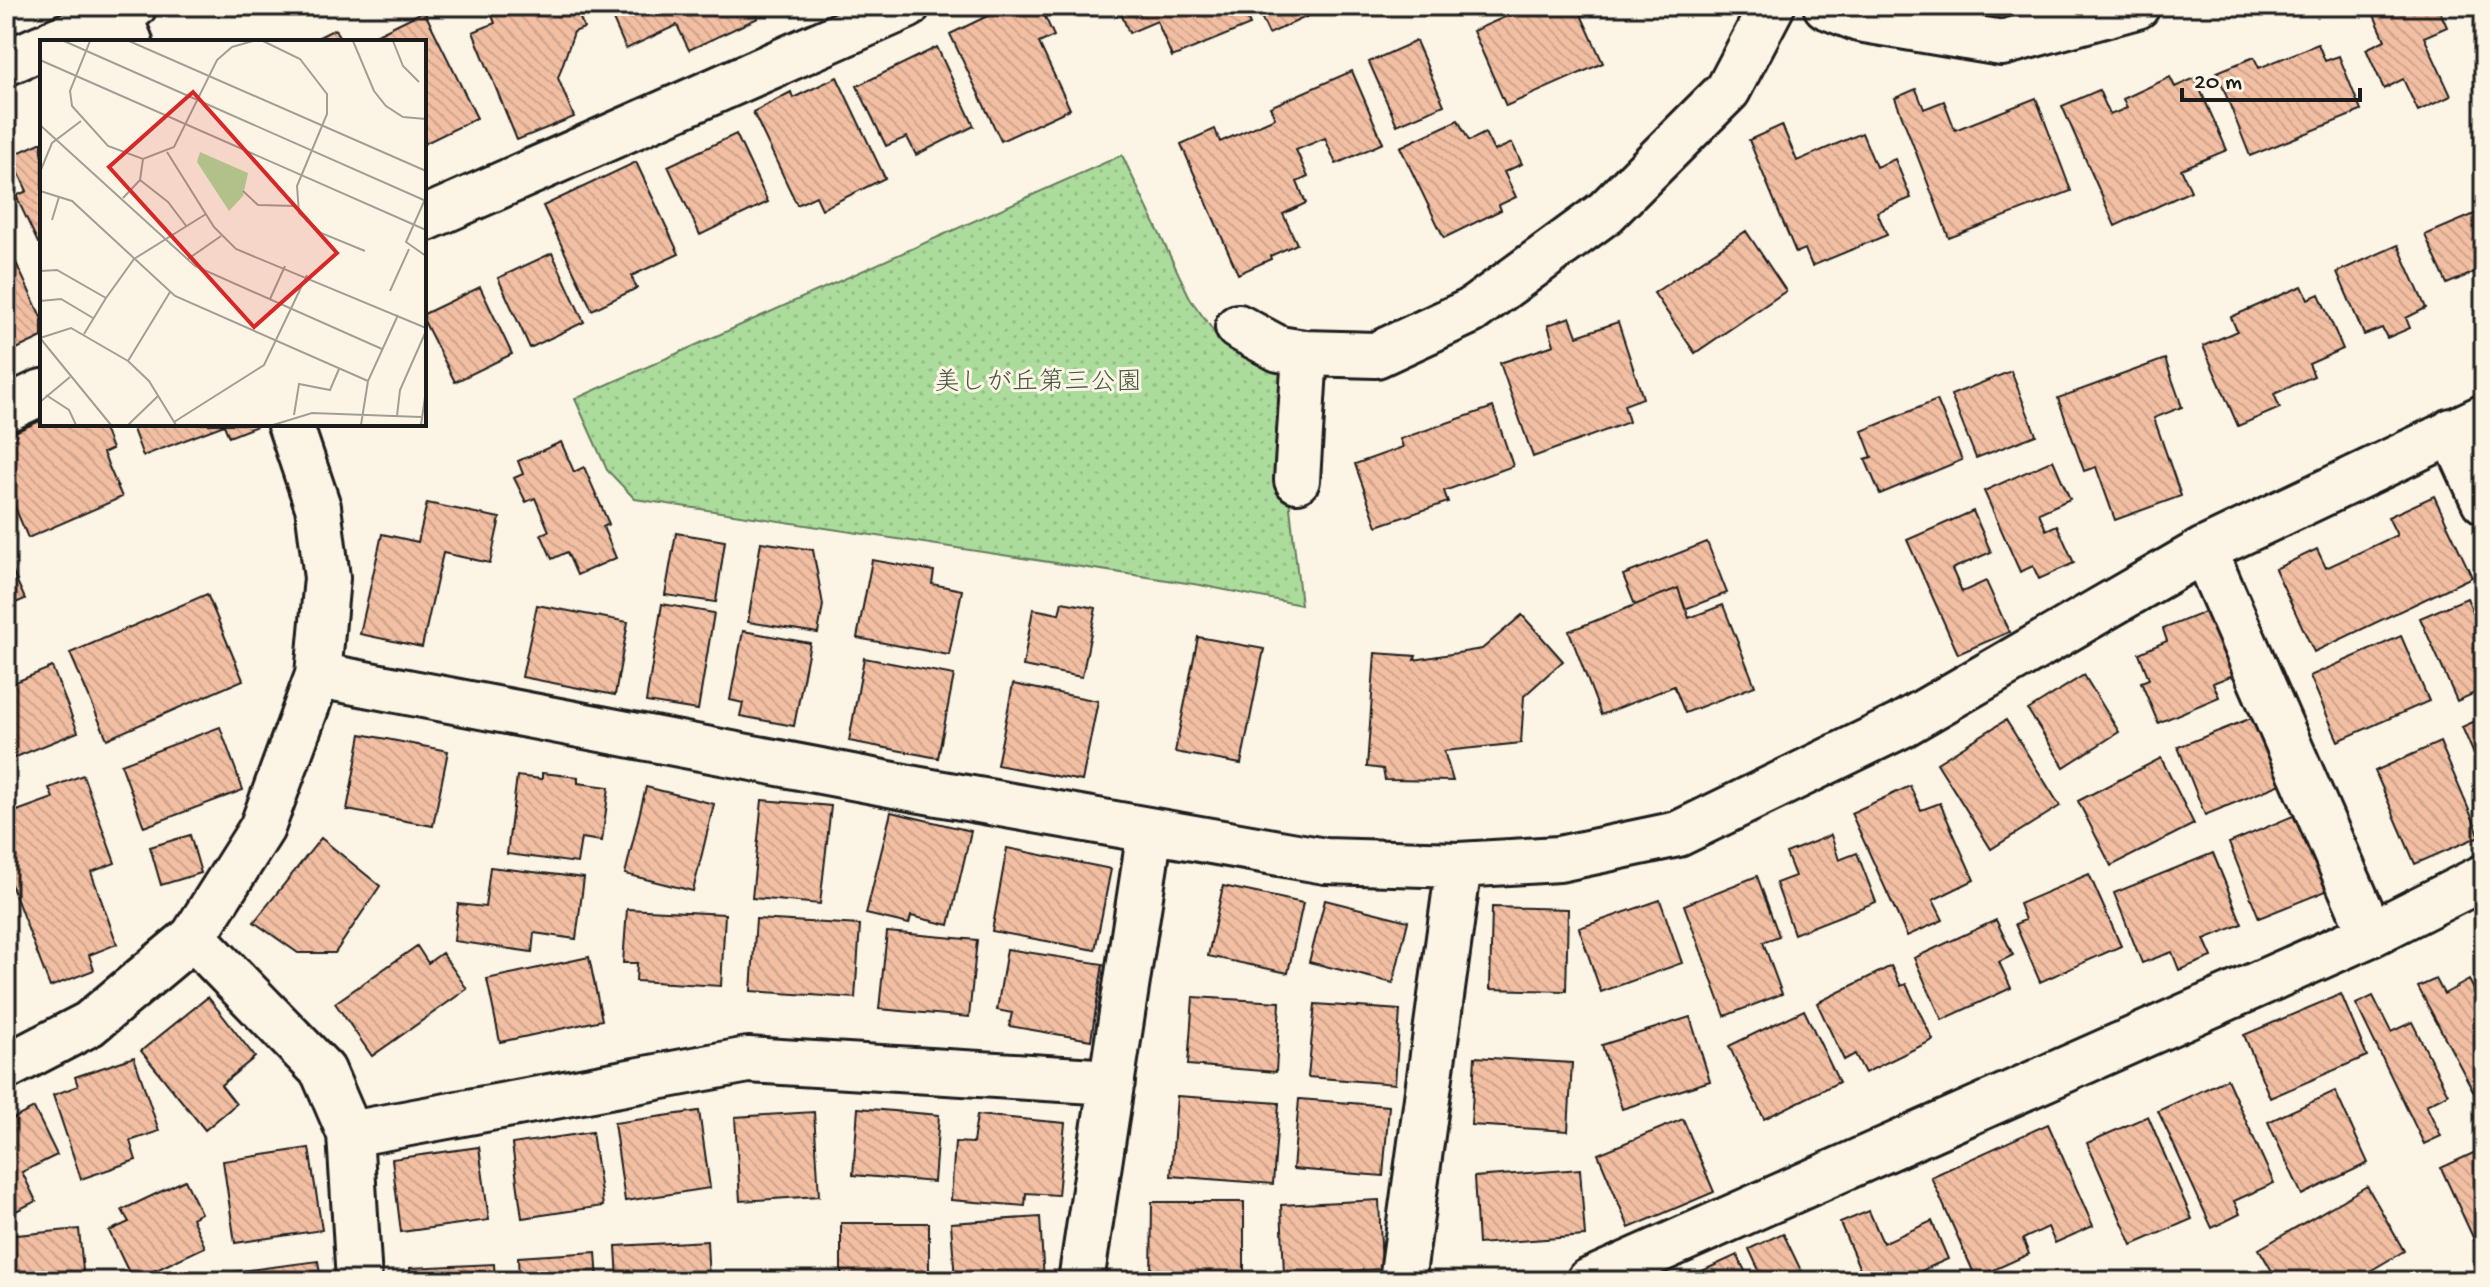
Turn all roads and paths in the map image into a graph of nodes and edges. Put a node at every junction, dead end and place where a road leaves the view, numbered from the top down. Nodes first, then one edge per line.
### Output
1 (907, 6) edge
2 (1772, 6) edge
3 (1826, 6) edge
4 (2137, 6) edge
5 (124, 17) edge
6 (59, 40) edge
7 (40, 48) edge
8 (6, 63) edge
9 (426, 218) edge
10 (1238, 327) dead end
11 (1305, 353) junction
12 (40, 393) edge
13 (6, 409) edge
14 (2468, 424) edge
15 (291, 426) edge
16 (1297, 480) dead end
17 (2484, 501) edge
18 (2204, 550) junction
19 (318, 675) junction
20 (1150, 831) junction
21 (1459, 865) junction
22 (2484, 877) edge
23 (2371, 934) junction
24 (193, 937) junction
25 (6, 1067) edge
26 (1112, 1082) junction
27 (350, 1134) junction
28 (359, 1281) edge
29 (1081, 1281) edge
30 (1402, 1281) edge
31 (1589, 1281) edge

1 - 9 street
2 - 11 street
3 - 4 street
5 - 6 street
7 - 8 street
10 - 11 street
11 - 16 street
12 - 13 street
14 - 17 street
14 - 18 street
15 - 19 street
18 - 21 street
18 - 23 street
19 - 20 street
19 - 24 street
20 - 21 street
20 - 26 street
21 - 30 street
22 - 23 street
23 - 31 street
24 - 25 street
24 - 27 street
26 - 27 street
26 - 29 street
27 - 28 street

